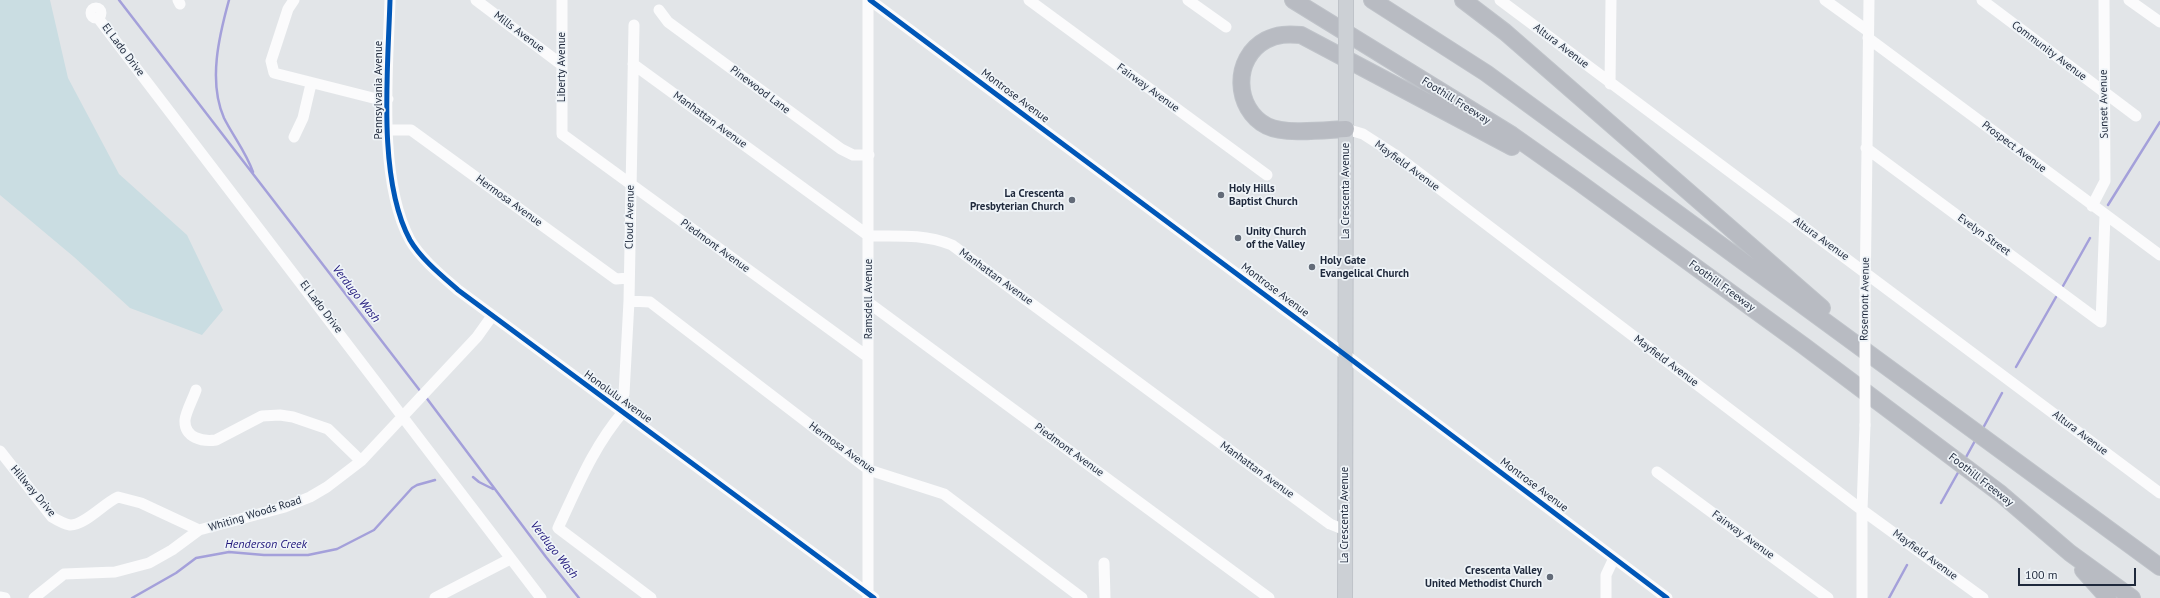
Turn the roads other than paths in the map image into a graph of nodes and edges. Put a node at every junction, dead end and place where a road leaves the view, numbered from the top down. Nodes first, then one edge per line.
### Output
1 (294, 0) edge
2 (390, 0) edge
3 (476, 0) edge
4 (562, 0) edge
5 (869, 0) edge
6 (1029, 0) edge
7 (1188, 0) edge
8 (1293, 0) edge
9 (1346, 0) edge
10 (1372, 0) edge
11 (1463, 0) edge
12 (1500, 0) edge
13 (1611, 0) edge
14 (1825, 0) edge
15 (1869, 0) edge
16 (1982, 0) edge
17 (2104, 0) edge
18 (2129, 0) edge
19 (659, 10) dead end
20 (98, 18) dead end
21 (2160, 22) edge
22 (634, 25) dead end
23 (1226, 27) dead end
24 (1868, 35) junction
25 (633, 64) junction
26 (562, 65) junction
27 (311, 84) junction
28 (1610, 84) junction
29 (2104, 92) junction
30 (388, 100) junction
31 (2136, 116) dead end
32 (388, 130) junction
33 (1346, 130) junction
34 (562, 134) joint
35 (294, 137) dead end
36 (1866, 148) junction
37 (869, 155) junction
38 (1267, 175) dead end
39 (390, 179) joint
40 (1580, 183) junction
41 (630, 184) junction
42 (2092, 206) junction
43 (2105, 215) junction
44 (869, 236) junction
45 (2160, 255) edge
46 (1866, 273) junction
47 (629, 278) junction
48 (629, 302) junction
49 (869, 303) junction
50 (492, 316) junction
51 (1344, 354) junction
52 (868, 357) junction
53 (1892, 370) junction
54 (196, 390) dead end
55 (619, 409) junction
56 (403, 415) junction
57 (0, 451) edge
58 (361, 461) junction
59 (869, 470) junction
60 (1657, 472) dead end
61 (2160, 493) edge
62 (1862, 510) junction
63 (2109, 529) junction
64 (199, 530) junction
65 (1345, 530) junction
66 (2070, 553) junction
67 (2160, 554) edge
68 (1614, 558) junction
69 (510, 559) junction
70 (1104, 563) dead end
71 (2160, 567) edge
72 (870, 596) edge
73 (0, 597) edge
74 (5, 598) edge
75 (34, 598) edge
76 (435, 598) edge
77 (541, 598) edge
78 (651, 598) edge
79 (1082, 598) edge
80 (1105, 598) edge
81 (1269, 598) edge
82 (1345, 598) edge
83 (1606, 598) edge
84 (1667, 598) edge
85 (1828, 598) edge
86 (1862, 598) edge
87 (1983, 598) edge
88 (2108, 598) edge
89 (2132, 598) edge

1 - 27 street
2 - 30 street, Pennsylvania Avenue
3 - 26 street, Mills Avenue
4 - 26 street, Liberty Avenue
5 - 37 street, Ramsdell Avenue
5 - 51 street, Montrose Avenue
6 - 38 street, Fairway Avenue
7 - 23 street
8 - 40 highway, Foothill Freeway
9 - 33 main road, La Crescenta Avenue, bridge
10 - 53 highway
11 - 53 highway
12 - 28 street, Altura Avenue
13 - 28 street
14 - 24 street, Prospect Avenue
15 - 24 street, Rosemont Avenue
16 - 29 street, Community Avenue
17 - 29 street, Sunset Avenue
18 - 21 street
19 - 37 street, Pinewood Lane
20 - 56 street, El Lado Drive
22 - 25 street, Cloud Avenue
24 - 36 street, Rosemont Avenue
24 - 42 street, Prospect Avenue
25 - 41 street, Cloud Avenue
25 - 44 street, Manhattan Avenue
26 - 34 street, Liberty Avenue
27 - 30 street
27 - 35 street
28 - 46 street, Altura Avenue
29 - 31 street, Community Avenue
29 - 42 street, Sunset Avenue
30 - 32 street, Pennsylvania Avenue
32 - 39 street, Pennsylvania Avenue
32 - 47 street, Hermosa Avenue
33 - 40 highway
33 - 51 main road, La Crescenta Avenue
33 - 62 street, Mayfield Avenue
34 - 41 street, Piedmont Avenue
36 - 43 street, Evelyn Street
36 - 46 street, Rosemont Avenue
37 - 44 street, Ramsdell Avenue
39 - 50 street, Honolulu Avenue
40 - 66 highway, Foothill Freeway
41 - 47 street, Cloud Avenue
41 - 52 street, Piedmont Avenue
42 - 43 street, Prospect Avenue
43 - 45 street, Prospect Avenue
44 - 49 street, Ramsdell Avenue
44 - 65 street, Manhattan Avenue
46 - 61 street, Altura Avenue
46 - 62 street, Rosemont Avenue, bridge
47 - 48 street, Cloud Avenue
48 - 55 street, Cloud Avenue
48 - 59 street, Hermosa Avenue
49 - 52 street, Ramsdell Avenue
49 - 81 street, Piedmont Avenue
50 - 55 street, Honolulu Avenue
50 - 56 street, Whiting Woods Road
51 - 65 main road, La Crescenta Avenue
51 - 68 street, Montrose Avenue
52 - 59 street, Ramsdell Avenue
53 - 63 highway
54 - 58 street
55 - 72 street, Honolulu Avenue
55 - 78 street, Cloud Avenue
56 - 58 street, Whiting Woods Road
56 - 69 street, El Lado Drive
57 - 64 street, Hillway Drive
58 - 64 street, Whiting Woods Road
59 - 72 street, Ramsdell Avenue
59 - 79 street, Hermosa Avenue
60 - 85 street, Fairway Avenue
62 - 86 street, Rosemont Avenue
62 - 87 street, Mayfield Avenue
63 - 67 highway
63 - 71 highway
64 - 75 street, Whiting Woods Road
65 - 82 main road, La Crescenta Avenue
66 - 88 highway
66 - 89 highway, Foothill Freeway
68 - 83 street
68 - 84 street, Montrose Avenue
69 - 76 street
69 - 77 street, El Lado Drive
70 - 80 street
73 - 74 street

